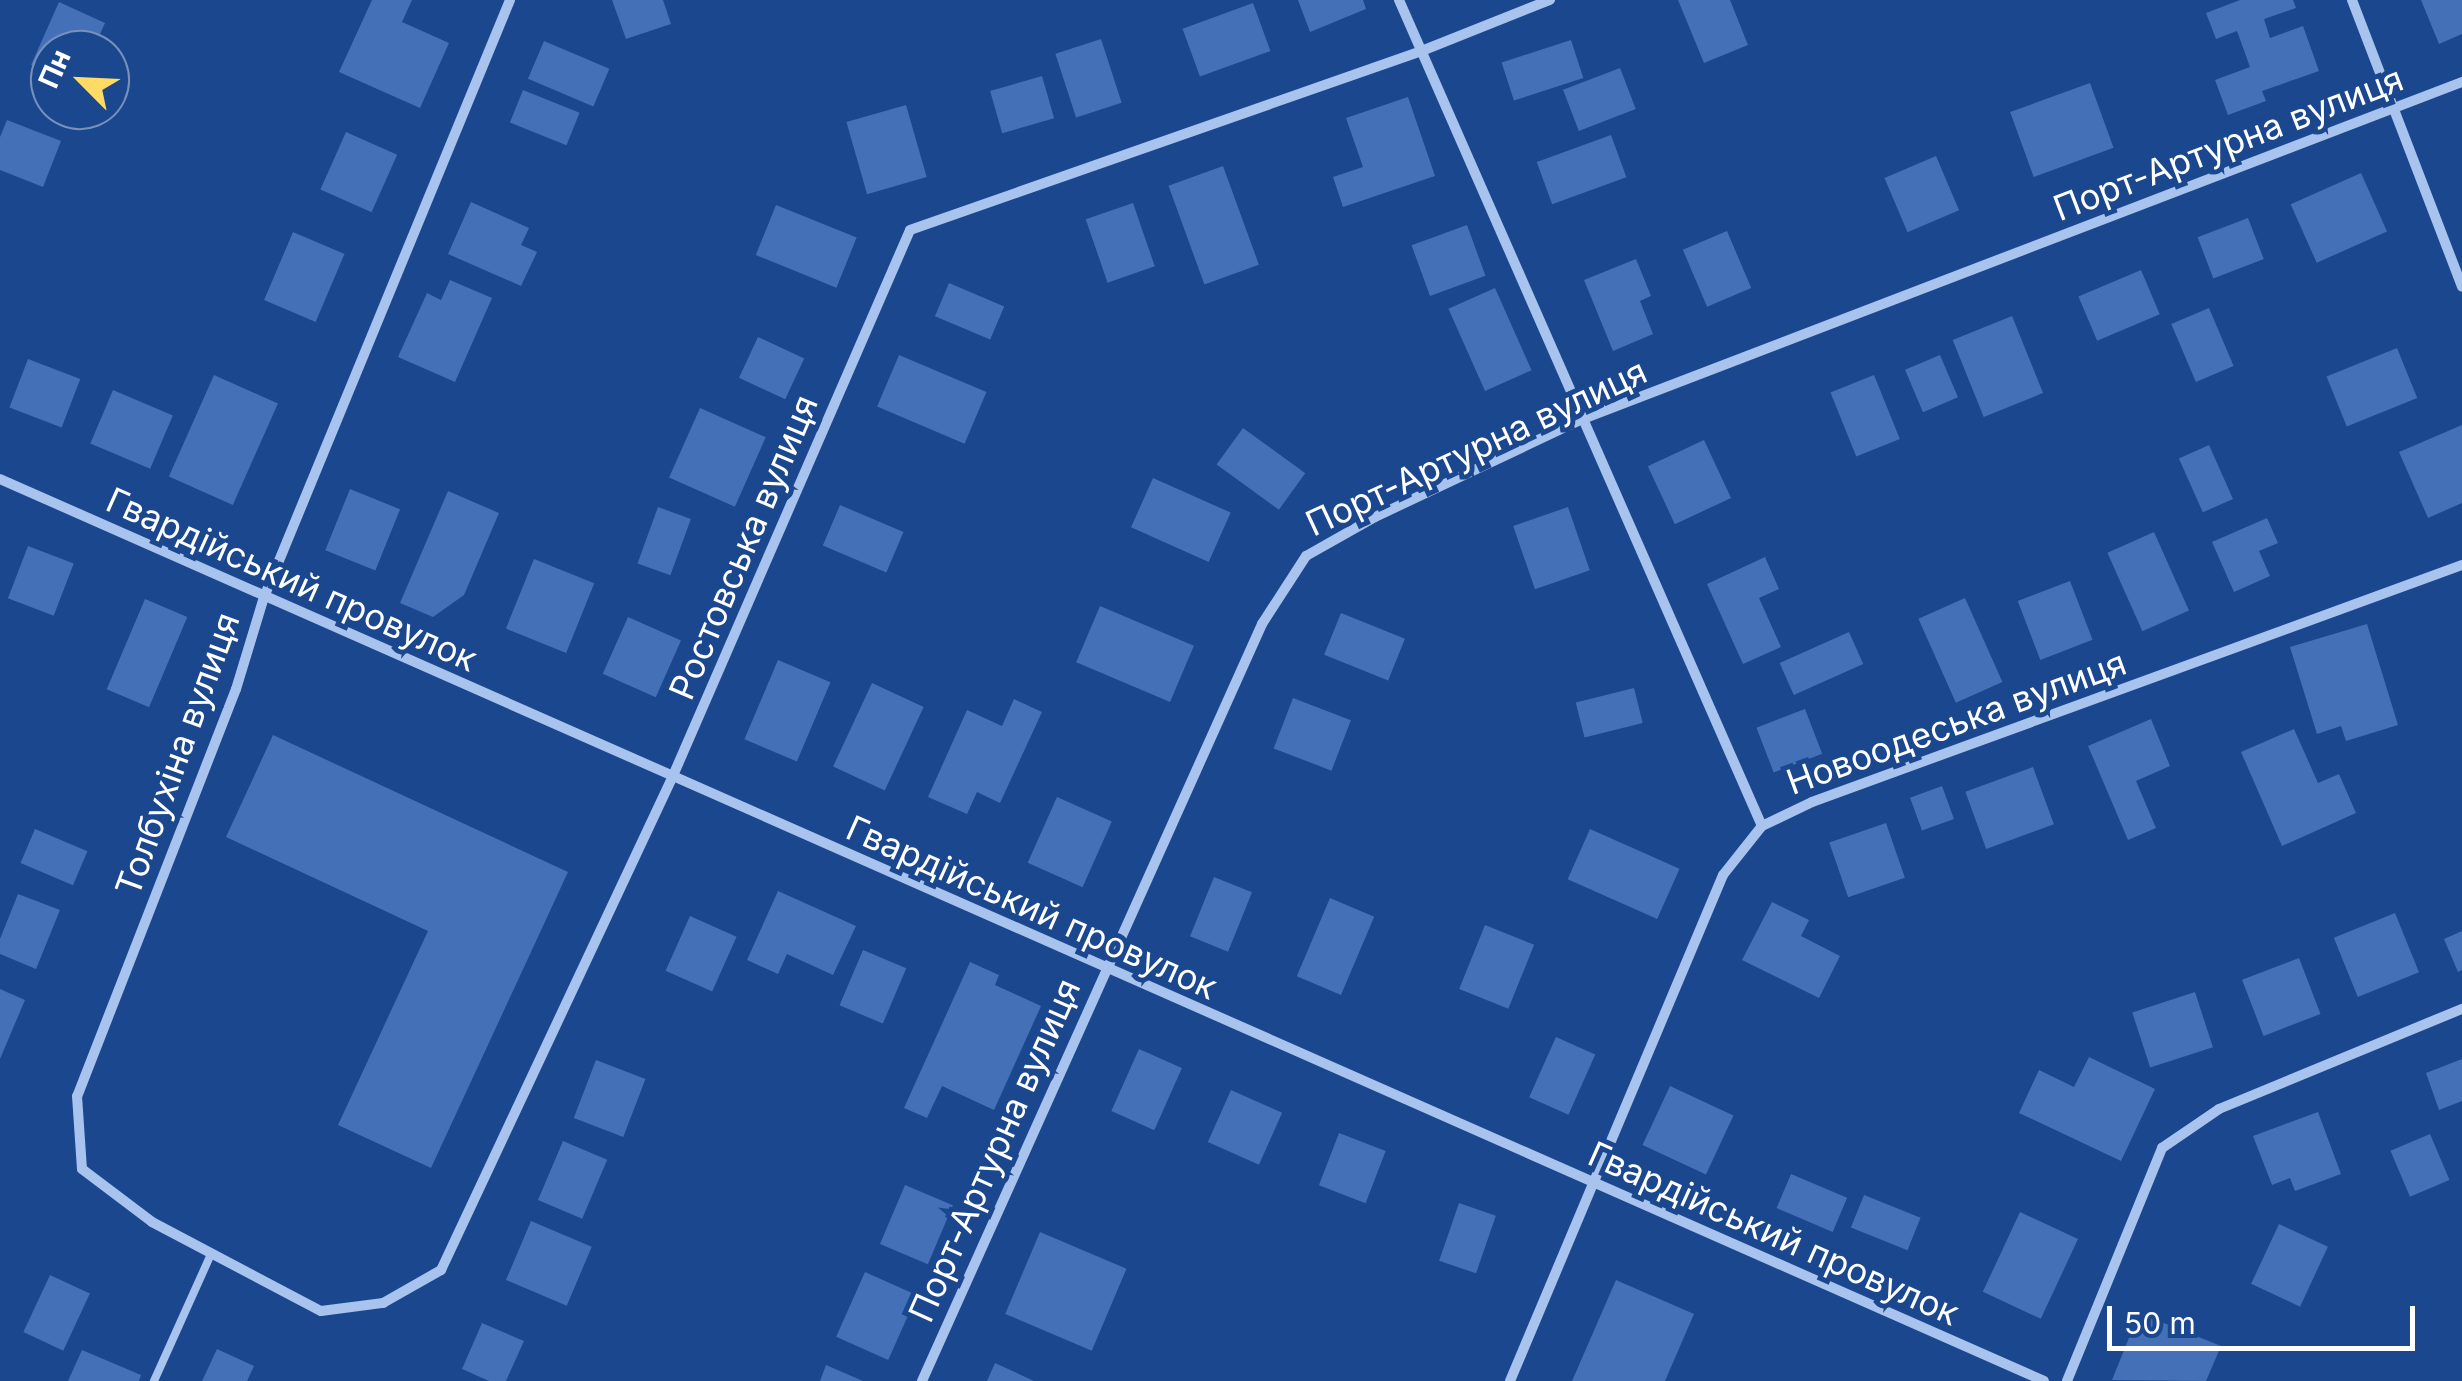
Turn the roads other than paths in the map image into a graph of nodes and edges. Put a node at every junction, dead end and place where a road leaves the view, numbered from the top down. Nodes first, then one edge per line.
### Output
1 (510, 0) edge
2 (1399, 0) edge
3 (1550, 0) edge
4 (2352, 0) edge
5 (1419, 52) junction
6 (2462, 82) edge
7 (2394, 109) junction
8 (2462, 287) edge
9 (1580, 420) junction
10 (0, 479) edge
11 (2462, 565) edge
12 (264, 597) junction
13 (672, 778) junction
14 (1762, 826) junction
15 (1104, 968) junction
16 (2462, 1009) edge
17 (1595, 1186) junction
18 (211, 1254) junction
19 (154, 1381) edge
20 (922, 1381) edge
21 (1510, 1381) edge
22 (2044, 1381) edge
23 (2066, 1381) edge

1 - 12 street, Толбухіна вулиця
2 - 5 street
3 - 5 street, Ростовська вулиця
4 - 7 street
5 - 9 street
5 - 13 street, Ростовська вулиця
6 - 7 street, Порт-Артурна вулиця
7 - 8 street
7 - 9 street, Порт-Артурна вулиця
9 - 14 street
9 - 15 street, Порт-Артурна вулиця
10 - 12 street, Гвардійський провулок
11 - 14 street, Новоодеська вулиця
12 - 13 street, Гвардійський провулок
12 - 18 street, Толбухіна вулиця
13 - 15 street, Гвардійський провулок
13 - 18 street, Ростовська вулиця
14 - 17 street, Новоодеська вулиця
15 - 17 street, Гвардійський провулок
15 - 20 street, Порт-Артурна вулиця
16 - 23 street
17 - 21 street, Новоодеська вулиця
17 - 22 street, Гвардійський провулок
18 - 19 lane

